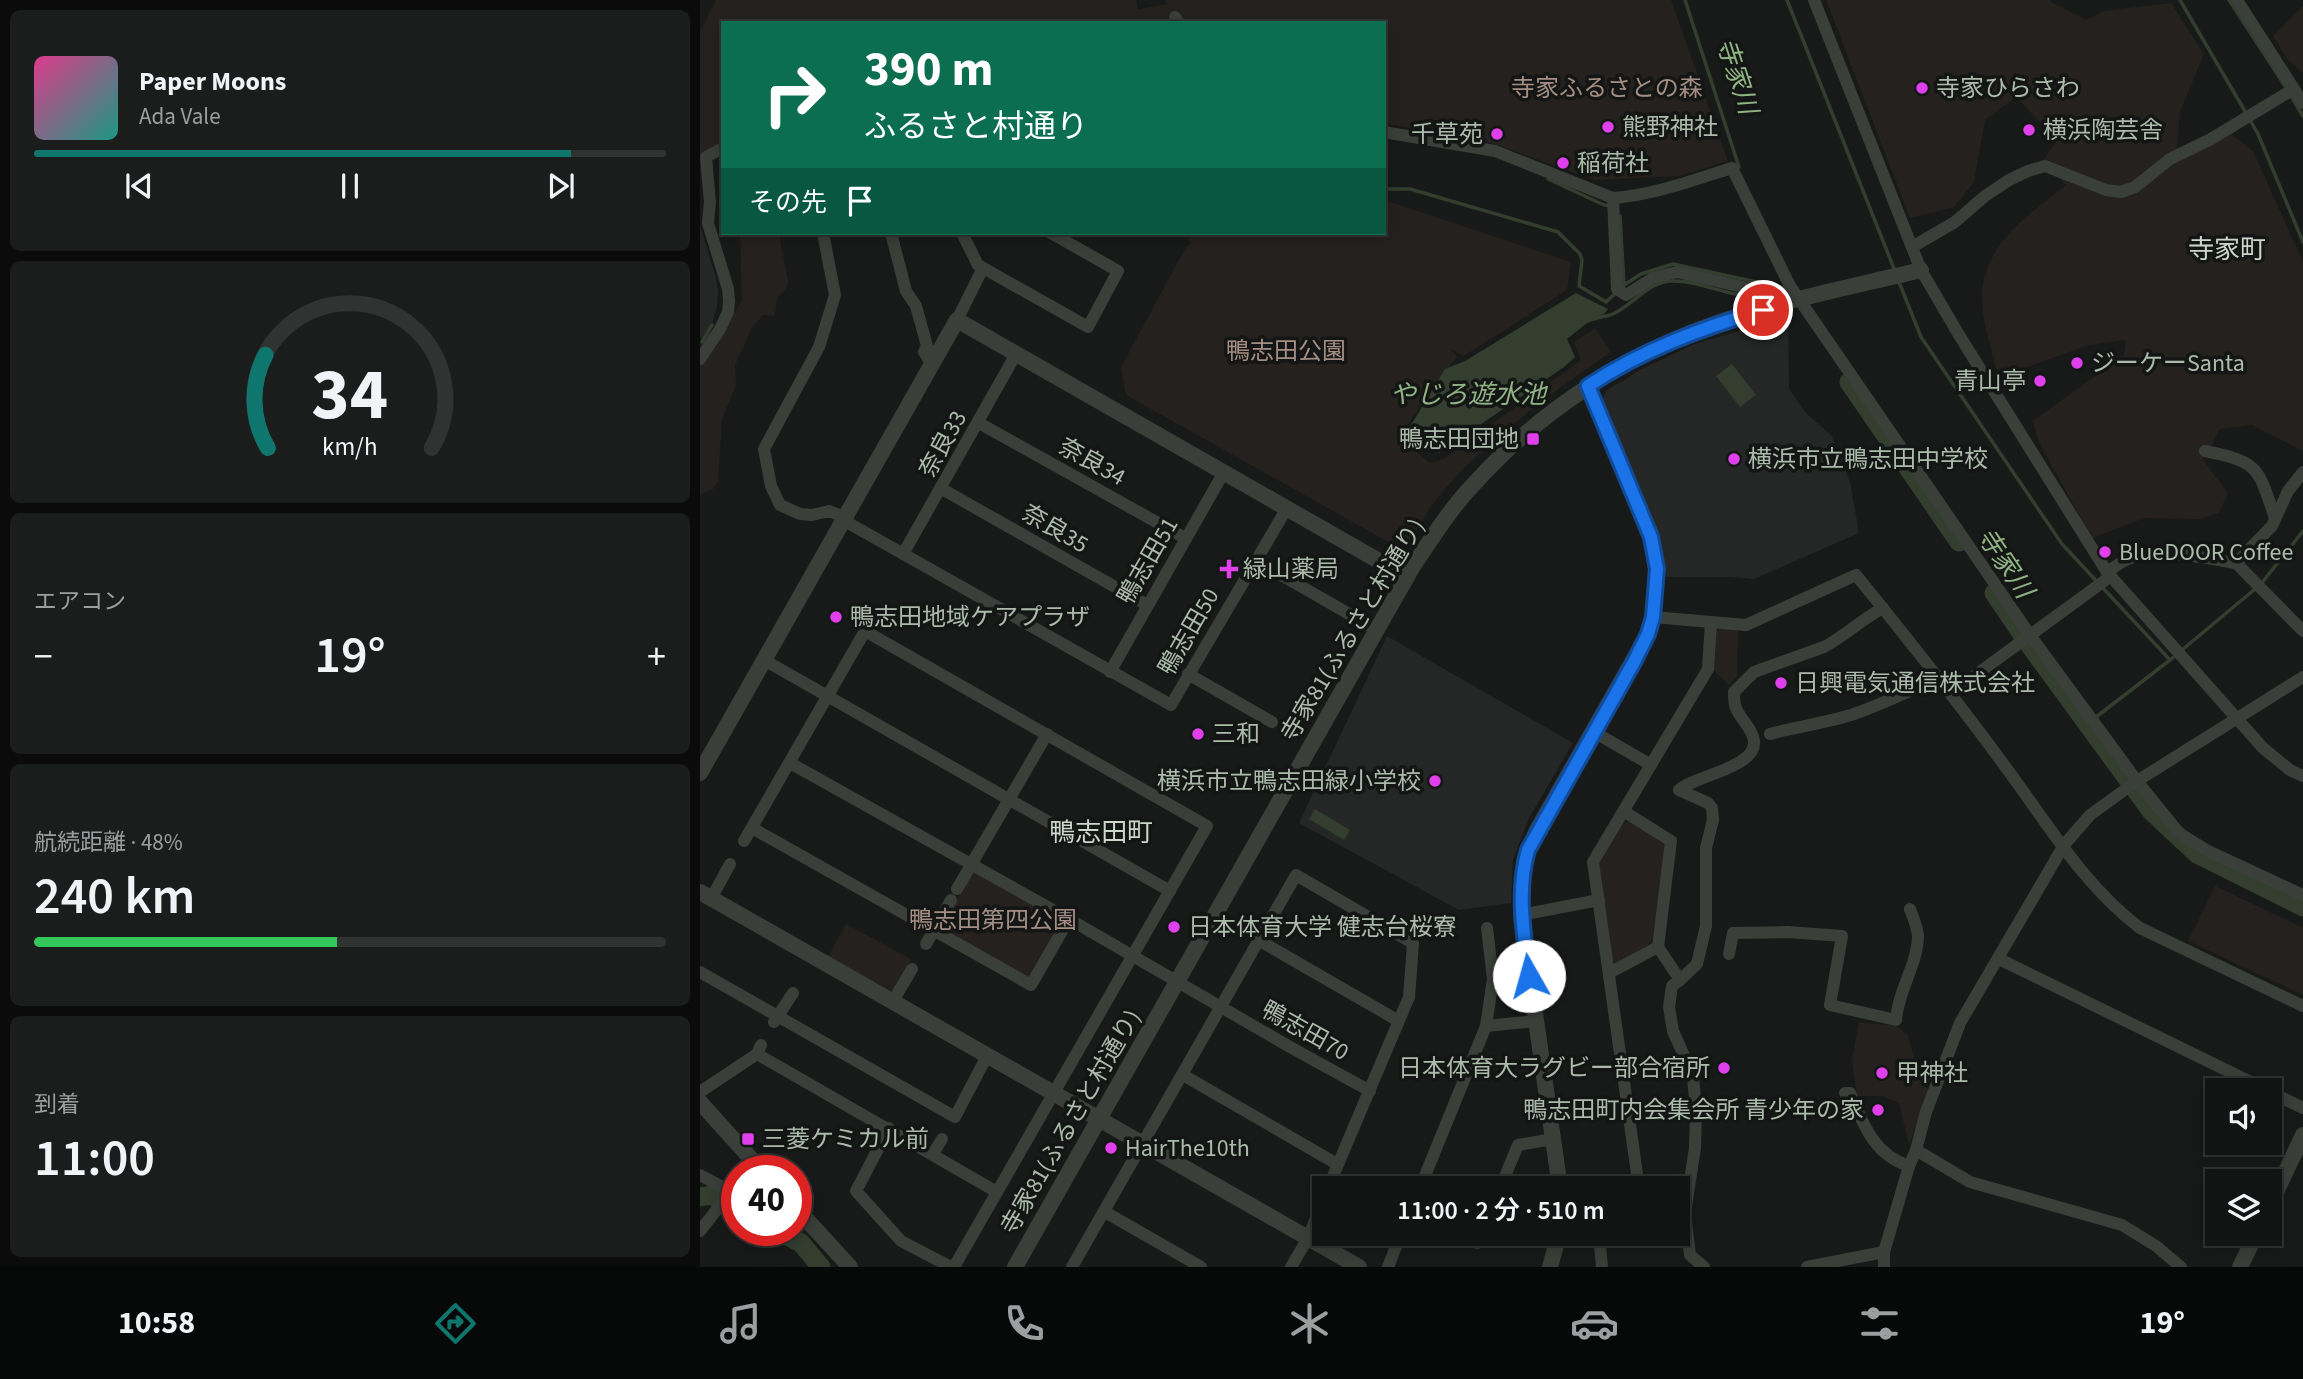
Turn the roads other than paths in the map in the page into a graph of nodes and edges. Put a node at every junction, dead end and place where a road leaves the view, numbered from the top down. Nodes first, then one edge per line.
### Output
1 (1814, 0) edge
2 (2237, 0) edge
3 (2294, 89) junction
4 (2303, 103) edge
5 (1386, 132) edge
6 (721, 149) edge
7 (1613, 198) junction
8 (823, 235) edge
9 (892, 235) edge
10 (963, 235) edge
11 (1055, 235) edge
12 (1912, 247) junction
13 (983, 268) junction
14 (1921, 271) junction
15 (1800, 300) junction
16 (957, 320) junction
17 (1016, 354) junction
18 (700, 359) edge
19 (931, 363) junction
20 (1588, 386) junction
21 (979, 423) junction
22 (2205, 451) dead end
23 (1224, 472) junction
24 (2303, 472) edge
25 (942, 489) junction
26 (1287, 508) junction
27 (844, 518) junction
28 (2275, 519) junction
29 (1185, 538) junction
30 (903, 554) junction
31 (1255, 560) junction
32 (2236, 562) junction
33 (2109, 574) junction
34 (1407, 577) junction
35 (1147, 605) junction
36 (1883, 608) junction
37 (1653, 617) junction
38 (1711, 622) junction
39 (1377, 630) junction
40 (2303, 631) edge
41 (2030, 635) junction
42 (764, 660) junction
43 (1110, 672) junction
44 (1188, 674) junction
45 (2303, 677) edge
46 (1939, 678) junction
47 (1951, 693) junction
48 (828, 696) junction
49 (2236, 719) junction
50 (1272, 722) dead end
51 (1594, 732) junction
52 (1047, 734) junction
53 (1770, 734) dead end
54 (790, 763) junction
55 (1651, 765) junction
56 (700, 773) edge
57 (2303, 776) edge
58 (2137, 780) junction
59 (1009, 799) junction
60 (1625, 812) junction
61 (752, 828) junction
62 (744, 841) dead end
63 (2064, 845) junction
64 (730, 864) dead end
65 (971, 864) junction
66 (1170, 891) junction
67 (706, 895) edge
68 (2303, 895) edge
69 (1599, 900) junction
70 (1910, 909) dead end
71 (1521, 915) junction
72 (1069, 919) junction
73 (1487, 928) dead end
74 (934, 931) junction
75 (1260, 941) junction
76 (926, 944) dead end
77 (1658, 947) junction
78 (1729, 954) dead end
79 (1133, 956) junction
80 (1999, 959) junction
81 (912, 969) dead end
82 (700, 972) edge
83 (1609, 973) junction
84 (1680, 979) junction
85 (1177, 982) junction
86 (793, 993) dead end
87 (893, 1001) junction
88 (1221, 1006) junction
89 (2303, 1006) edge
90 (776, 1020) junction
91 (1397, 1020) junction
92 (1535, 1021) junction
93 (1486, 1026) junction
94 (987, 1056) junction
95 (1183, 1075) junction
96 (2242, 1078) edge
97 (1370, 1091) junction
98 (700, 1092) edge
99 (1845, 1093) dead end
100 (1054, 1095) junction
101 (2282, 1098) edge
102 (700, 1102) edge
103 (2303, 1108) edge
104 (1099, 1120) junction
105 (889, 1128) junction
106 (2303, 1135) edge
107 (942, 1139) dead end
108 (1553, 1139) junction
109 (1143, 1144) junction
110 (1916, 1150) junction
111 (933, 1154) junction
112 (744, 1155) edge
113 (1337, 1164) junction
114 (1909, 1166) junction
115 (700, 1175) edge
116 (1332, 1176) edge
117 (1425, 1176) edge
118 (1505, 1176) edge
119 (1558, 1176) edge
120 (1637, 1176) edge
121 (2282, 1180) edge
122 (721, 1190) edge
123 (997, 1192) junction
124 (721, 1204) edge
125 (1105, 1212) junction
126 (812, 1225) edge
127 (1312, 1228) edge
128 (700, 1231) edge
129 (1308, 1238) junction
130 (1396, 1246) edge
131 (1556, 1246) edge
132 (1600, 1246) edge
133 (2250, 1246) edge
134 (1884, 1252) junction
135 (850, 1267) edge
136 (953, 1267) edge
137 (1016, 1267) edge
138 (1072, 1267) edge
139 (1201, 1267) edge
140 (1291, 1267) edge
141 (1359, 1267) edge
142 (1388, 1267) edge
143 (1550, 1267) edge
144 (1602, 1267) edge
145 (1704, 1267) edge
146 (1807, 1267) edge
147 (1884, 1267) edge
148 (2180, 1267) edge
149 (2240, 1267) edge

1 - 12 street
2 - 3 street
3 - 4 street
3 - 12 street
5 - 7 street
6 - 18 street
7 - 15 street
7 - 15 street
8 - 27 street
9 - 19 street
10 - 13 street
11 - 13 street
12 - 14 street
13 - 16 street
14 - 15 street, 寺家81(ふるさと村通り)
14 - 33 street
15 - 20 street, 寺家81(ふるさと村通り)
15 - 41 street
16 - 17 street
16 - 19 street
17 - 21 street, 奈良33
17 - 23 street
19 - 27 street
20 - 34 street, 寺家81(ふるさと村通り)
20 - 37 street
21 - 25 street, 奈良33
21 - 29 street, 奈良34
22 - 28 street
23 - 26 street
23 - 29 street, 鴨志田51
24 - 28 street
25 - 30 street, 奈良33
25 - 35 street, 奈良35
26 - 31 street, 鴨志田50
26 - 34 street
27 - 30 street, 鴨志田50
27 - 42 street
28 - 32 street
29 - 35 street, 鴨志田51
30 - 43 street, 鴨志田50
31 - 39 street
31 - 44 street, 鴨志田50
32 - 33 street
32 - 40 street
33 - 41 street
33 - 49 street
34 - 39 street, 寺家81(ふるさと村通り)
35 - 43 street, 鴨志田51
36 - 38 street
36 - 46 street
36 - 84 street
37 - 38 street
37 - 51 street
38 - 55 street
39 - 85 street, 寺家81(ふるさと村通り)
41 - 47 street
41 - 58 street
42 - 48 street
42 - 56 street
43 - 44 street, 鴨志田50
44 - 50 street
45 - 49 street
46 - 47 street
46 - 53 street
47 - 63 street
48 - 52 street
48 - 54 street
48 - 59 street
49 - 57 street
49 - 58 street
51 - 55 street
51 - 71 street
52 - 59 street
52 - 66 street
54 - 61 street
54 - 65 street, 鴨志田70
55 - 60 street
58 - 63 street
58 - 68 street
59 - 65 street
59 - 66 street
60 - 69 street
60 - 77 street
61 - 62 street
61 - 74 street
63 - 80 street
63 - 89 street
64 - 67 street
65 - 72 street, 鴨志田70
65 - 74 street
66 - 79 street
67 - 87 street
69 - 71 street
69 - 83 street
70 - 78 street
71 - 92 street
72 - 74 street
72 - 79 street, 鴨志田70
73 - 93 street
74 - 76 street
75 - 88 street
75 - 91 street
75 - 91 street
77 - 83 street
77 - 84 street
79 - 85 street, 鴨志田70
79 - 100 street
80 - 96 street
80 - 110 street
81 - 87 street
82 - 90 street
83 - 120 street
84 - 145 street
85 - 88 street, 鴨志田70
85 - 104 street, 寺家81(ふるさと村通り)
86 - 90 street
87 - 94 street
88 - 95 street
88 - 97 street, 鴨志田70
90 - 94 street
91 - 97 street
92 - 93 street
92 - 108 street
93 - 117 street
94 - 100 street
95 - 109 street
95 - 113 street
97 - 113 street
98 - 105 street
99 - 114 street
100 - 104 street
100 - 123 street
101 - 103 street
102 - 112 street
104 - 109 street
104 - 137 street, 寺家81(ふるさと村通り)
105 - 111 street
105 - 136 street
106 - 121 street
107 - 111 street
108 - 118 street
108 - 119 street
109 - 125 street
109 - 129 street
110 - 114 street
110 - 148 street
111 - 123 street
113 - 116 street
114 - 134 street
115 - 122 street
123 - 136 street
124 - 128 street
125 - 138 street
125 - 139 street
126 - 135 street
127 - 129 street
129 - 140 street
129 - 141 street
130 - 142 street
131 - 143 street
132 - 144 street
133 - 149 street
134 - 146 street
134 - 147 street

